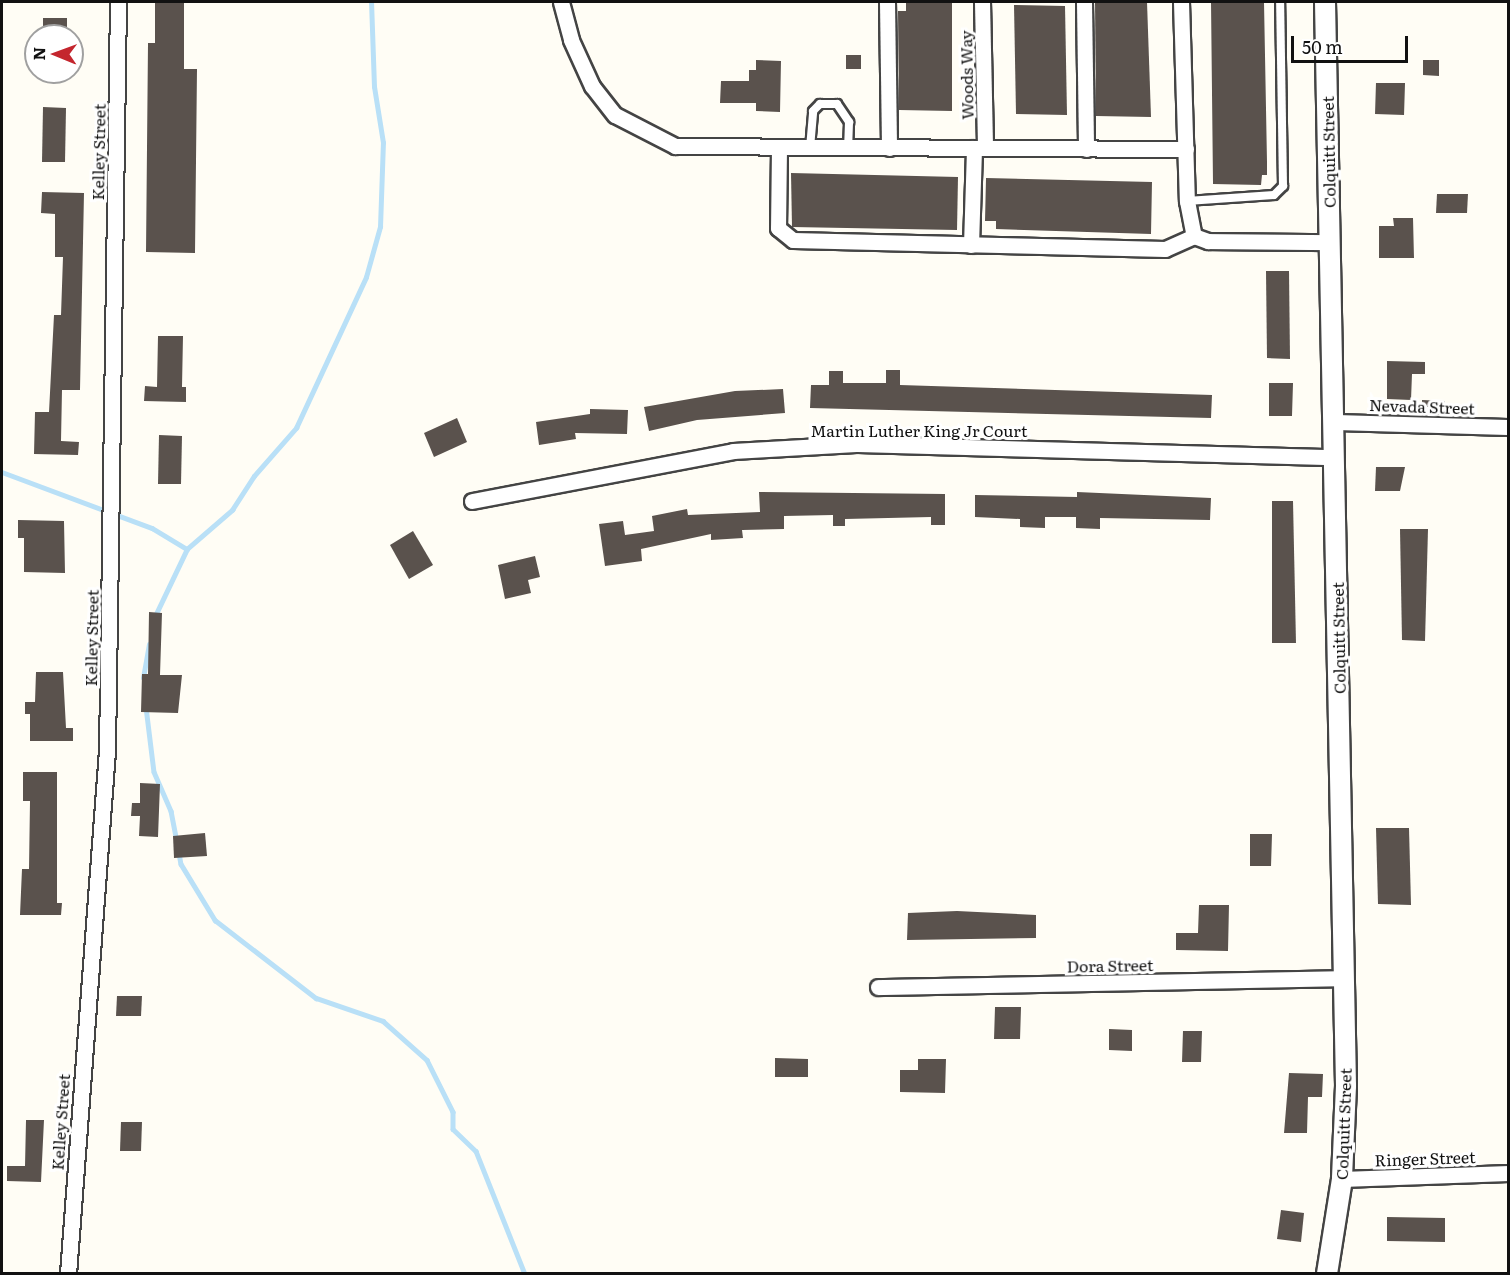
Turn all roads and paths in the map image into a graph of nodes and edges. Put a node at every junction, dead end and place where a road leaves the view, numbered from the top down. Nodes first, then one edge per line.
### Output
1 (118, 2) edge
2 (561, 2) edge
3 (887, 2) edge
4 (982, 2) edge
5 (1084, 2) edge
6 (1181, 2) edge
7 (1280, 2) edge
8 (1325, 2) edge
9 (779, 148) junction
10 (810, 148) junction
11 (849, 148) junction
12 (889, 148) junction
13 (979, 148) junction
14 (1086, 148) junction
15 (1186, 149) junction
16 (1187, 201) junction
17 (1194, 236) junction
18 (1330, 242) junction
19 (971, 245) junction
20 (1335, 422) junction
21 (1509, 427) edge
22 (1335, 457) junction
23 (472, 501) dead end
24 (1343, 978) junction
25 (878, 987) dead end
26 (1509, 1173) edge
27 (1342, 1179) junction
28 (68, 1274) edge
29 (1327, 1274) edge

1 - 28 street, Kelley Street
2 - 9 street
3 - 12 street
4 - 13 street, Woods Way
5 - 14 street
6 - 15 street
7 - 16 lane
8 - 18 street, Colquitt Street
9 - 10 street
9 - 19 street
10 - 11 street
10 - 11 lane
11 - 12 street
12 - 13 street
13 - 14 street
13 - 19 street, Woods Way
14 - 15 street
15 - 16 street
16 - 17 street
17 - 18 street
17 - 19 street
18 - 20 street, Colquitt Street
20 - 21 street, Nevada Street
20 - 22 street, Colquitt Street
22 - 23 street, Martin Luther King Jr Court
22 - 24 street, Colquitt Street
24 - 25 street, Dora Street
24 - 27 street, Colquitt Street
26 - 27 street, Ringer Street
27 - 29 street, Colquitt Street

